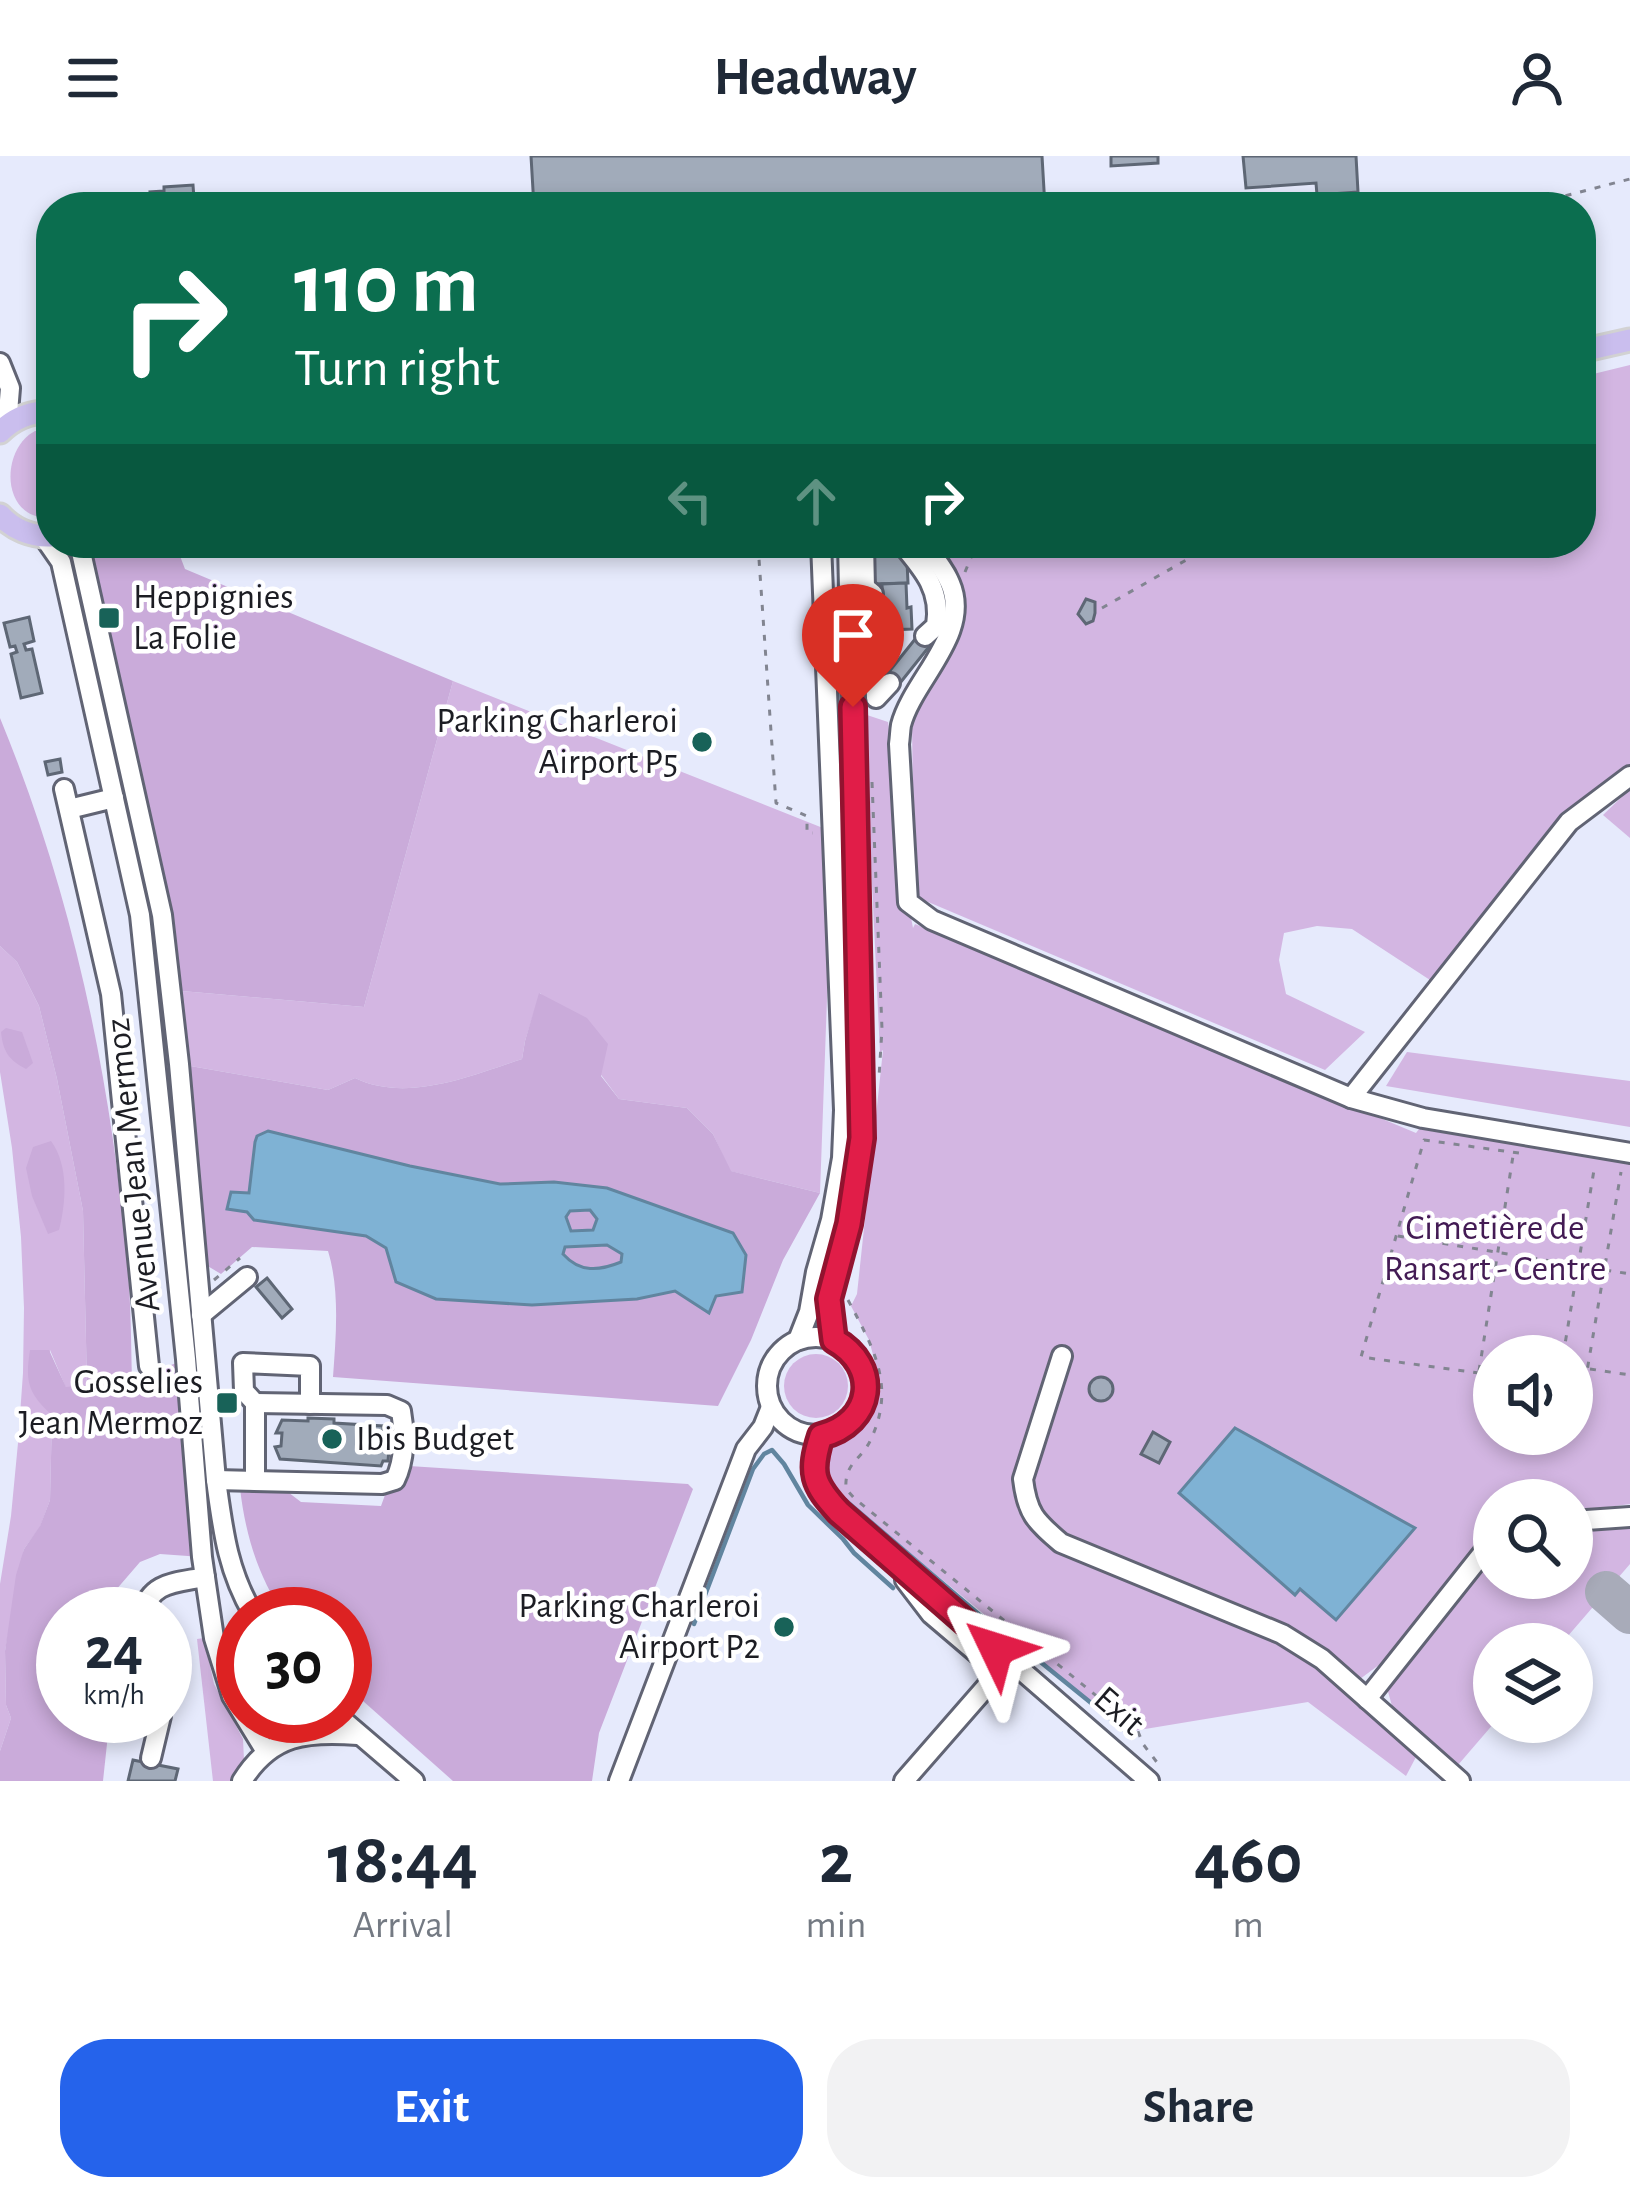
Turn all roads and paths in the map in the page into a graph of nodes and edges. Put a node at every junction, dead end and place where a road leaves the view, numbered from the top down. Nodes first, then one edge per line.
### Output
1 (1630, 178) edge
2 (1578, 192) edge
3 (1630, 340) edge
4 (1596, 348) edge
5 (0, 363) edge
6 (10, 388) junction
7 (36, 406) edge
8 (36, 414) edge
9 (4, 429) edge
10 (0, 515) edge
11 (36, 534) edge
12 (59, 558) edge
13 (82, 558) edge
14 (759, 558) edge
15 (821, 558) edge
16 (852, 558) edge
17 (861, 558) edge
18 (913, 558) edge
19 (935, 558) edge
20 (970, 558) edge
21 (1190, 558) edge
22 (857, 581) junction
23 (959, 584) dead end
24 (1102, 608) dead end
25 (925, 637) dead end
26 (827, 648) junction
27 (852, 674) junction
28 (1630, 776) edge
29 (64, 789) dead end
30 (114, 798) junction
31 (69, 809) junction
32 (833, 832) junction
33 (1351, 1098) junction
34 (1513, 1152) junction
35 (1534, 1155) dead end
36 (1626, 1160) edge
37 (1596, 1164) dead end
38 (1396, 1236) junction
39 (1498, 1252) junction
40 (1579, 1266) junction
41 (243, 1267) joint
42 (1605, 1270) junction
43 (1630, 1274) edge
44 (200, 1292) junction
45 (844, 1292) dead end
46 (201, 1315) junction
47 (1485, 1335) edge
48 (1567, 1335) edge
49 (1593, 1339) edge
50 (798, 1340) junction
51 (834, 1340) junction
52 (1061, 1356) dead end
53 (206, 1364) junction
54 (243, 1364) junction
55 (149, 1366) dead end
56 (1593, 1369) edge
57 (1473, 1372) edge
58 (1630, 1376) edge
59 (255, 1403) junction
60 (310, 1404) junction
61 (771, 1407) junction
62 (821, 1436) junction
63 (216, 1480) junction
64 (255, 1480) junction
65 (1630, 1517) edge
66 (1593, 1520) edge
67 (862, 1532) junction
68 (1473, 1565) edge
69 (205, 1577) junction
70 (161, 1587) edge
71 (237, 1587) edge
72 (1367, 1699) junction
73 (155, 1743) edge
74 (280, 1743) edge
75 (368, 1743) edge
76 (265, 1750) junction
77 (151, 1758) dead end
78 (1159, 1779) edge
79 (242, 1781) edge
80 (414, 1781) edge
81 (619, 1781) edge
82 (904, 1781) edge
83 (1460, 1781) edge

1 - 2 path
3 - 4 main road
5 - 6 street
6 - 7 street
6 - 9 street
8 - 9 main road
10 - 11 main road
12 - 30 street, Avenue Jean Mermoz
13 - 44 street, Avenue Jean Mermoz
14 - 32 path
15 - 26 street
16 - 22 street
17 - 22 street
18 - 25 street
19 - 33 street
20 - 23 path
21 - 24 path
22 - 27 street
22 - 27 street
26 - 27 street
26 - 32 street
27 - 51 street
28 - 33 street
29 - 31 street
30 - 31 street
30 - 69 street, Avenue Jean Mermoz
31 - 55 street
32 - 50 street
33 - 36 street
34 - 35 path
34 - 38 path
34 - 39 path
36 - 42 path
37 - 40 path
38 - 39 path
38 - 57 path
39 - 40 path
39 - 47 path
40 - 42 path
40 - 48 path
41 - 44 path
41 - 46 street
42 - 43 path
42 - 49 path
44 - 46 street, Avenue Jean Mermoz
45 - 78 path
46 - 53 street, Avenue Jean Mermoz
50 - 51 street
50 - 61 street
51 - 62 street
52 - 72 street
53 - 54 street
53 - 63 street, Avenue Jean Mermoz
54 - 59 street
54 - 60 street
56 - 58 path
59 - 60 street
59 - 64 street
60 - 64 street
61 - 62 street
61 - 81 street
62 - 67 street, Exit
63 - 64 street
63 - 71 street, Avenue Jean Mermoz
65 - 66 street
67 - 78 street, Exit
67 - 82 street
68 - 72 street
69 - 70 street
69 - 76 street, Avenue Jean Mermoz
72 - 83 street
73 - 77 street
74 - 76 street
75 - 80 street
76 - 79 street

